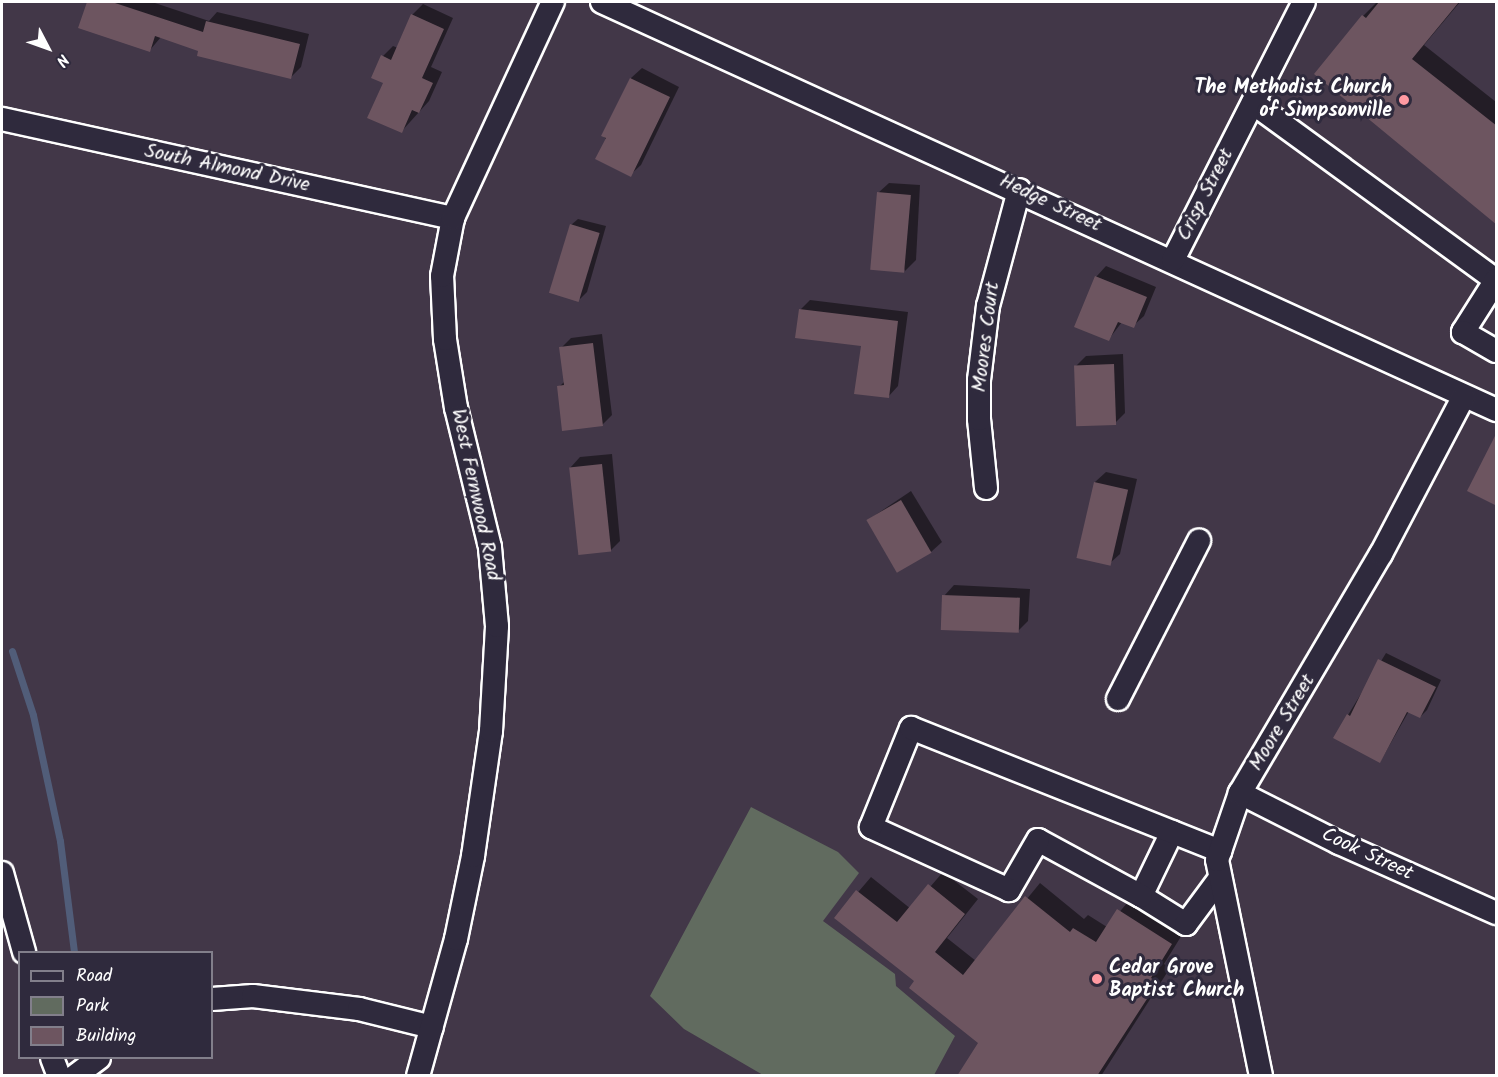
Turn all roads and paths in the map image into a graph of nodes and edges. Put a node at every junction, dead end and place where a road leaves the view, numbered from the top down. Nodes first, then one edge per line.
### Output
1 (553, 2) edge
2 (602, 2) edge
3 (1304, 2) edge
4 (1253, 103) junction
5 (2, 119) edge
6 (1019, 190) junction
7 (453, 218) junction
8 (1173, 260) junction
9 (1497, 351) edge
10 (1464, 396) junction
11 (1497, 410) edge
12 (986, 488) dead end
13 (1199, 541) dead end
14 (1118, 699) dead end
15 (1240, 792) junction
16 (1172, 832) junction
17 (1220, 851) junction
18 (2, 873) edge
19 (1220, 878) junction
20 (1141, 896) junction
21 (1497, 913) edge
22 (24, 951) edge
23 (213, 999) edge
24 (432, 1026) junction
25 (52, 1059) edge
26 (98, 1059) edge
27 (59, 1076) edge
28 (75, 1076) edge
29 (418, 1076) edge
30 (1261, 1076) edge

1 - 7 street, West Fernwood Road
2 - 6 street, Hedge Street
3 - 4 street, Crisp Street
4 - 8 street, Crisp Street
4 - 9 street
5 - 7 street, South Almond Drive
6 - 8 street, Hedge Street
6 - 12 street, Moores Court
7 - 24 street, West Fernwood Road
8 - 10 street, Hedge Street
10 - 11 street, Hedge Street
10 - 15 street, Moore Street
13 - 14 street
15 - 17 street, Moore Street
15 - 21 street, Cook Street
16 - 17 street
16 - 20 street
16 - 20 street
17 - 19 street, Moore Street
18 - 22 street
19 - 20 street
19 - 30 street, Moore Street
23 - 24 street
24 - 29 street, West Fernwood Road
25 - 27 street
26 - 28 street

